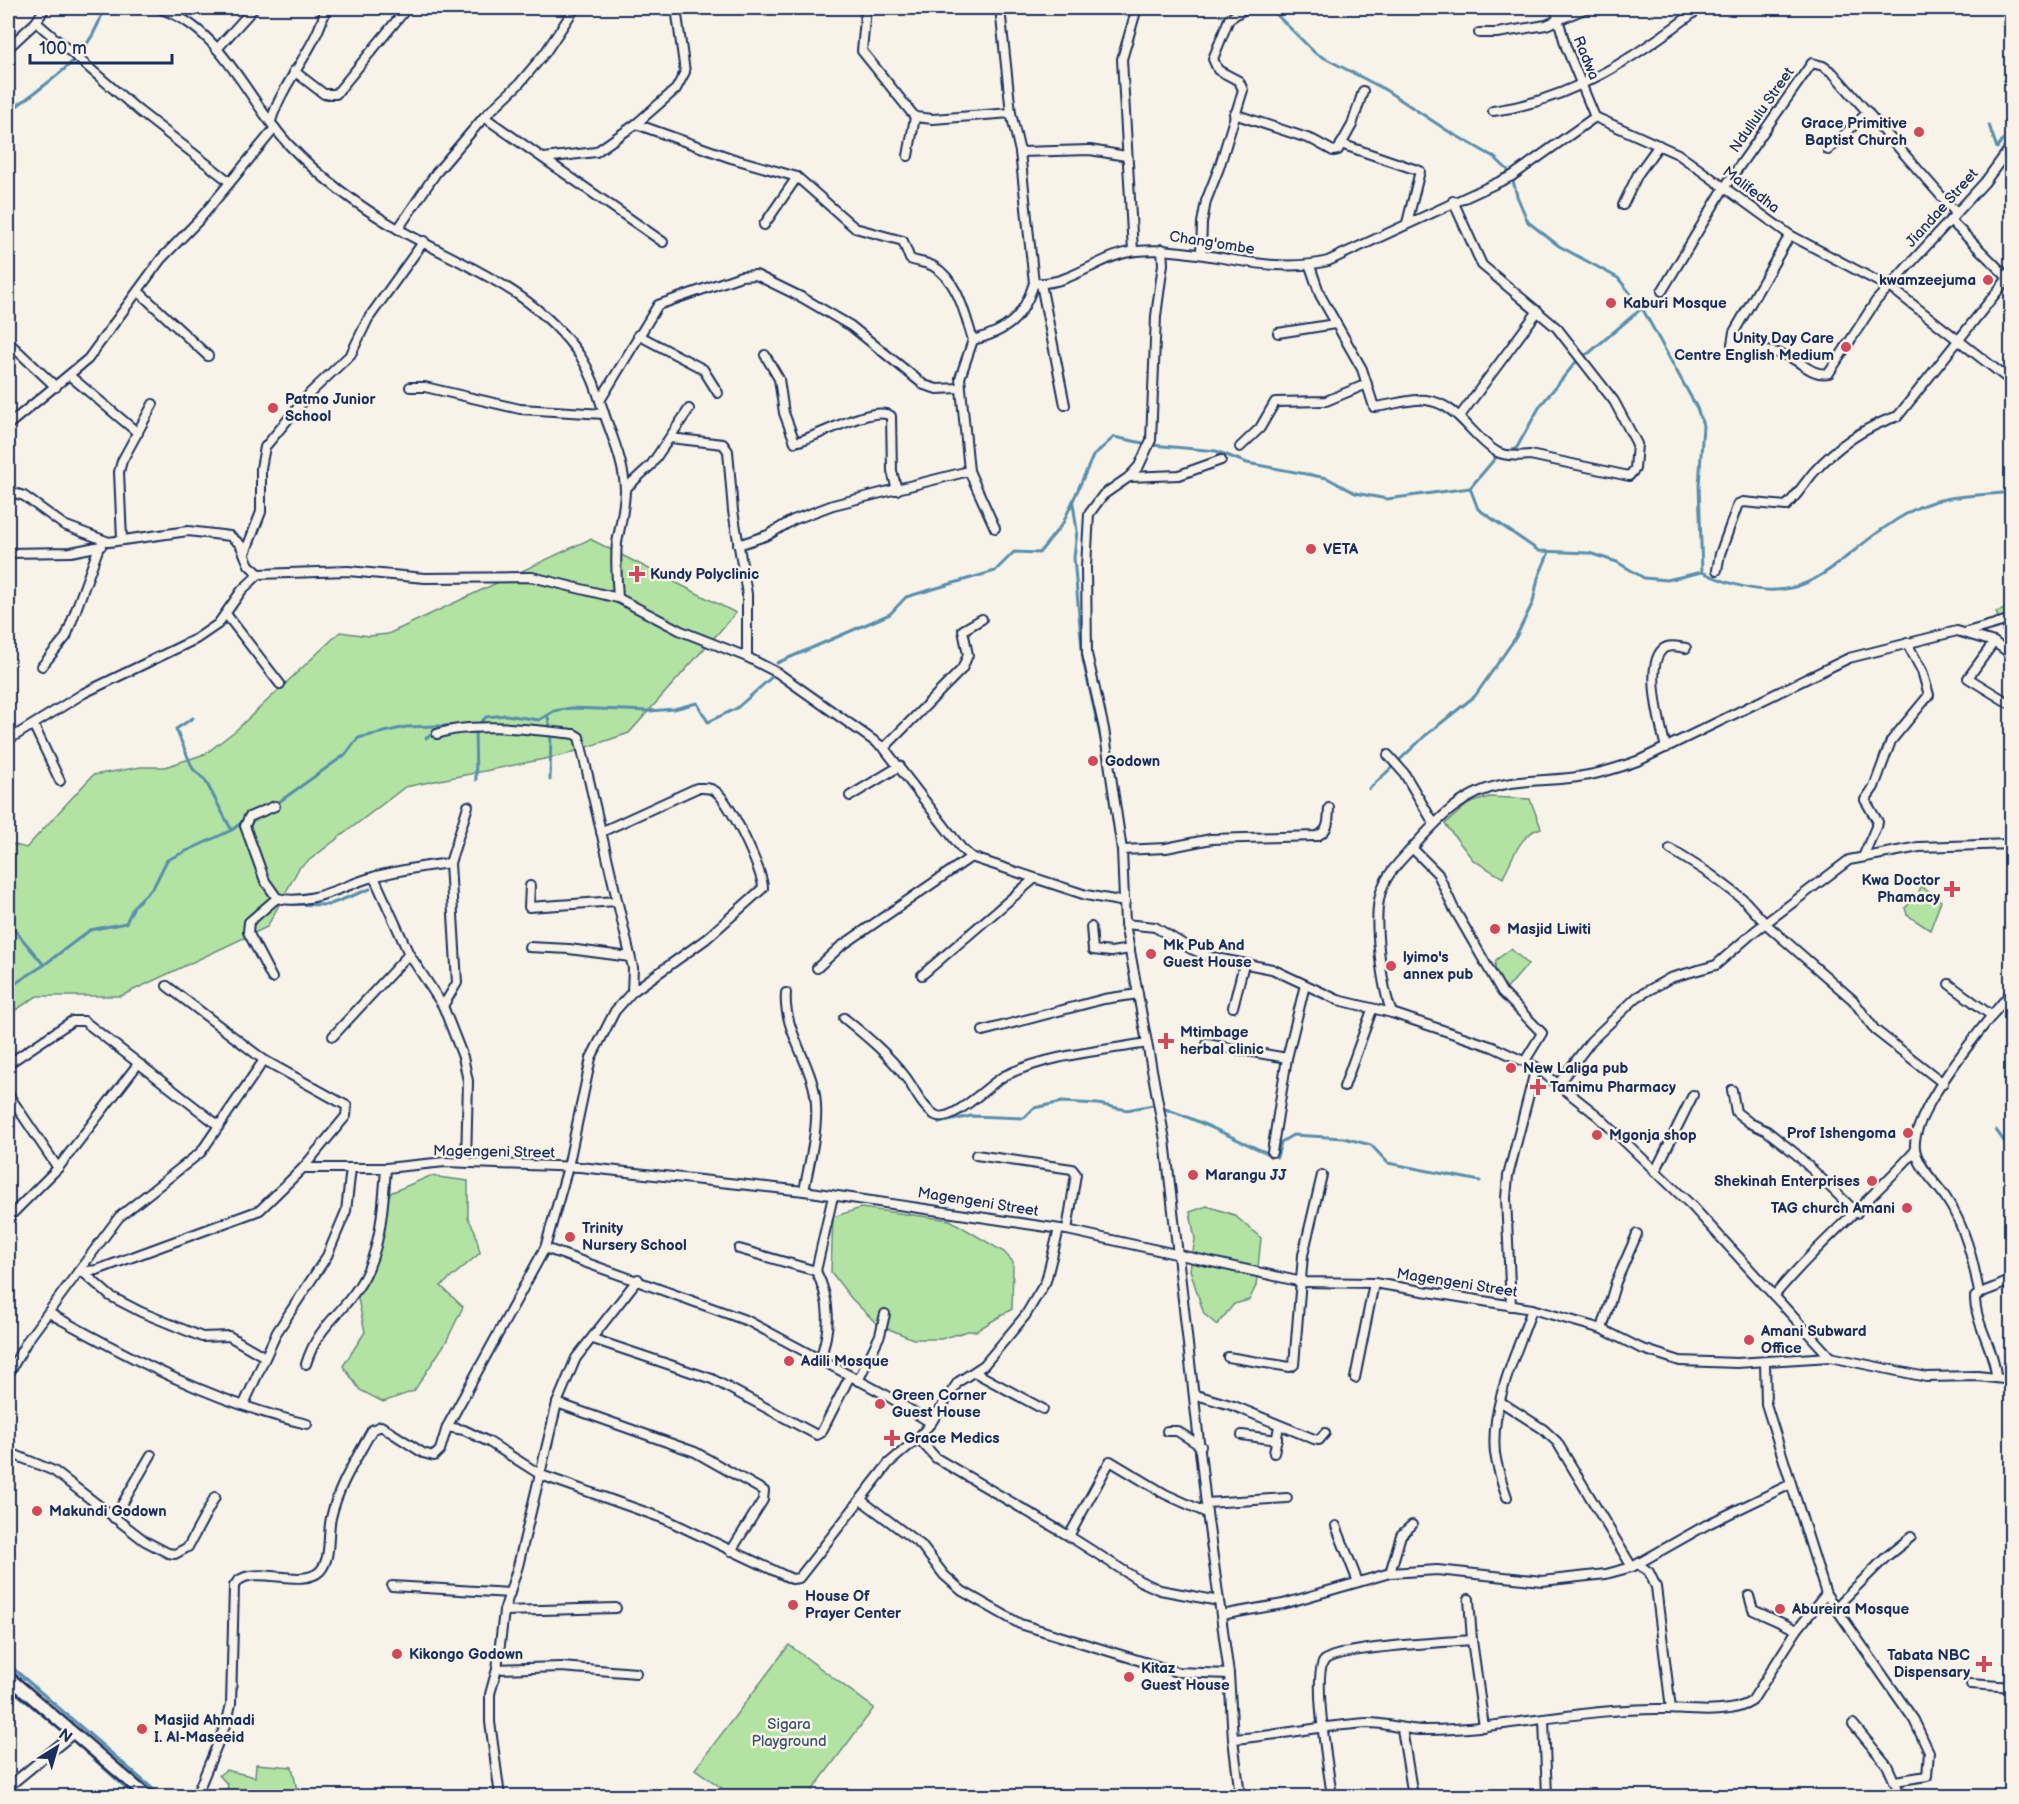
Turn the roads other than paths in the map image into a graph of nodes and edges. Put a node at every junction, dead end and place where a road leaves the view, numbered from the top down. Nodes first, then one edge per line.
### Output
1 (45, 8) edge
2 (158, 8) edge
3 (254, 8) edge
4 (326, 8) edge
5 (407, 8) edge
6 (575, 8) edge
7 (676, 8) edge
8 (866, 8) edge
9 (1000, 8) edge
10 (1137, 8) edge
11 (1246, 8) edge
12 (1555, 8) edge
13 (1587, 8) edge
14 (1700, 8) edge
15 (1558, 21) junction
16 (36, 22) junction
17 (1479, 33) dead end
18 (8, 48) edge
19 (217, 49) junction
20 (294, 71) junction
21 (1583, 86) junction
22 (1363, 92) dead end
23 (1492, 111) dead end
24 (1868, 111) junction
25 (1011, 113) junction
26 (1234, 114) junction
27 (484, 117) junction
28 (915, 117) junction
29 (1595, 117) junction
30 (273, 124) junction
31 (636, 124) junction
32 (1341, 144) junction
33 (1659, 145) junction
34 (2012, 145) edge
35 (1828, 150) dead end
36 (1020, 152) junction
37 (908, 156) dead end
38 (1126, 156) junction
39 (544, 158) junction
40 (797, 177) junction
41 (230, 182) junction
42 (1724, 188) junction
43 (1453, 201) junction
44 (1623, 206) dead end
45 (1956, 213) junction
46 (1950, 220) junction
47 (1407, 223) junction
48 (764, 225) dead end
49 (398, 229) junction
50 (1790, 235) junction
51 (424, 241) junction
52 (663, 242) dead end
53 (1162, 249) junction
54 (1133, 251) junction
55 (1202, 253) junction
56 (1310, 266) junction
57 (2010, 279) edge
58 (1038, 283) junction
59 (1889, 287) junction
60 (138, 291) junction
61 (1662, 291) dead end
62 (1538, 311) junction
63 (1335, 324) junction
64 (1278, 333) dead end
65 (638, 335) junction
66 (973, 340) junction
67 (1959, 340) junction
68 (8, 342) edge
69 (765, 355) dead end
70 (208, 356) dead end
71 (70, 376) junction
72 (2012, 382) edge
73 (1366, 384) junction
74 (56, 387) junction
75 (410, 387) dead end
76 (960, 388) junction
77 (718, 393) dead end
78 (601, 399) junction
79 (153, 404) dead end
80 (1065, 405) dead end
81 (689, 409) dead end
82 (604, 414) junction
83 (1460, 416) junction
84 (8, 425) edge
85 (138, 433) junction
86 (670, 438) junction
87 (1240, 447) dead end
88 (1221, 460) dead end
89 (969, 471) junction
90 (1129, 477) junction
91 (625, 489) junction
92 (897, 490) junction
93 (8, 491) edge
94 (995, 528) dead end
95 (122, 539) junction
96 (109, 542) junction
97 (738, 545) junction
98 (99, 547) junction
99 (8, 553) edge
100 (245, 553) junction
101 (1717, 570) dead end
102 (259, 574) junction
103 (618, 598) junction
104 (226, 614) junction
105 (982, 619) dead end
106 (2012, 619) edge
107 (1966, 632) junction
108 (1994, 642) junction
109 (1907, 643) junction
110 (1686, 648) dead end
111 (2012, 655) edge
112 (747, 657) junction
113 (42, 666) dead end
114 (280, 684) dead end
115 (2012, 705) edge
116 (34, 726) junction
117 (437, 734) dead end
118 (8, 740) edge
119 (884, 748) junction
120 (1666, 748) junction
121 (1388, 755) dead end
122 (900, 766) junction
123 (60, 781) dead end
124 (850, 796) dead end
125 (275, 806) dead end
126 (468, 806) dead end
127 (1329, 808) dead end
128 (1433, 822) junction
129 (601, 832) junction
130 (2012, 844) edge
131 (1412, 848) junction
132 (1670, 849) dead end
133 (1122, 850) junction
134 (971, 857) junction
135 (1863, 857) junction
136 (450, 863) junction
137 (374, 877) junction
138 (1034, 879) junction
139 (530, 886) dead end
140 (277, 898) junction
141 (617, 901) junction
142 (1125, 902) junction
143 (1125, 924) junction
144 (1766, 924) junction
145 (1091, 927) dead end
146 (529, 947) dead end
147 (1130, 949) junction
148 (409, 954) junction
149 (630, 957) junction
150 (1244, 964) junction
151 (817, 968) dead end
152 (922, 975) dead end
153 (272, 978) dead end
154 (1949, 984) dead end
155 (1305, 985) junction
156 (167, 986) dead end
157 (2012, 991) edge
158 (632, 992) junction
159 (786, 993) dead end
160 (1138, 994) junction
161 (443, 1006) junction
162 (1233, 1007) dead end
163 (1372, 1010) junction
164 (1392, 1013) junction
165 (1992, 1016) junction
166 (844, 1018) dead end
167 (983, 1031) dead end
168 (333, 1036) dead end
169 (1147, 1043) junction
170 (1207, 1044) dead end
171 (1287, 1058) junction
172 (264, 1060) junction
173 (1525, 1061) junction
174 (8, 1064) edge
175 (138, 1064) junction
176 (1536, 1067) junction
177 (1560, 1083) junction
178 (1943, 1083) junction
179 (1344, 1087) dead end
180 (1732, 1090) dead end
181 (8, 1094) edge
182 (1694, 1095) dead end
183 (218, 1125) junction
184 (1915, 1151) junction
185 (1272, 1152) dead end
186 (976, 1155) dead end
187 (466, 1162) junction
188 (568, 1167) junction
189 (58, 1168) junction
190 (303, 1168) junction
191 (351, 1168) junction
192 (386, 1168) junction
193 (1655, 1172) junction
194 (1322, 1175) dead end
195 (804, 1191) junction
196 (833, 1196) junction
197 (1857, 1213) junction
198 (8, 1218) edge
199 (1063, 1229) junction
200 (1637, 1234) dead end
201 (545, 1248) junction
202 (739, 1249) dead end
203 (1177, 1252) junction
204 (816, 1271) junction
205 (81, 1272) junction
206 (2012, 1278) edge
207 (638, 1279) junction
208 (1302, 1282) junction
209 (1374, 1283) junction
210 (1979, 1292) junction
211 (1774, 1296) junction
212 (1511, 1306) junction
213 (1532, 1309) junction
214 (49, 1313) junction
215 (885, 1314) dead end
216 (1602, 1329) junction
217 (593, 1339) junction
218 (265, 1357) junction
219 (1228, 1357) dead end
220 (1830, 1357) junction
221 (820, 1359) junction
222 (1765, 1362) junction
223 (306, 1364) dead end
224 (976, 1373) junction
225 (8, 1375) edge
226 (850, 1377) junction
227 (1996, 1377) junction
228 (1355, 1378) dead end
229 (858, 1380) junction
230 (2012, 1380) edge
231 (1196, 1395) junction
232 (1501, 1402) junction
233 (557, 1403) junction
234 (244, 1404) junction
235 (1043, 1409) dead end
236 (931, 1423) junction
237 (308, 1424) dead end
238 (1279, 1426) junction
239 (447, 1427) junction
240 (1167, 1431) dead end
241 (1325, 1433) dead end
242 (1242, 1435) dead end
243 (918, 1438) junction
244 (1277, 1440) junction
245 (1201, 1446) junction
246 (8, 1452) edge
247 (1274, 1453) dead end
248 (151, 1455) dead end
249 (541, 1475) junction
250 (1791, 1484) junction
251 (215, 1497) dead end
252 (1507, 1497) dead end
253 (1287, 1498) dead end
254 (861, 1500) junction
255 (1206, 1503) junction
256 (1207, 1513) junction
257 (114, 1518) junction
258 (1412, 1524) dead end
259 (1336, 1526) dead end
260 (1069, 1536) junction
261 (1911, 1537) dead end
262 (731, 1551) junction
263 (1635, 1566) junction
264 (1390, 1573) junction
265 (1358, 1582) junction
266 (392, 1586) dead end
267 (510, 1593) junction
268 (1826, 1594) junction
269 (1749, 1596) dead end
270 (1469, 1599) dead end
271 (1219, 1601) junction
272 (616, 1608) dead end
273 (1835, 1608) junction
274 (504, 1611) junction
275 (1221, 1615) junction
276 (1797, 1630) junction
277 (1472, 1640) junction
278 (497, 1669) junction
279 (636, 1673) dead end
280 (1229, 1674) junction
281 (8, 1677) edge
282 (1971, 1684) dead end
283 (2012, 1687) edge
284 (1671, 1709) junction
285 (1544, 1720) junction
286 (1852, 1724) dead end
287 (1484, 1727) junction
288 (1323, 1729) junction
289 (1402, 1729) junction
290 (74, 1733) junction
291 (1233, 1738) junction
292 (1895, 1780) junction
293 (8, 1787) edge
294 (147, 1797) edge
295 (196, 1797) edge
296 (501, 1797) edge
297 (1240, 1797) edge
298 (1332, 1797) edge
299 (1413, 1797) edge
300 (1547, 1797) edge
301 (1901, 1797) edge

1 - 16 street
2 - 19 street
3 - 19 street
4 - 20 street
5 - 20 street
6 - 27 street
7 - 31 street
8 - 28 street
9 - 25 street
10 - 38 street
11 - 26 street
12 - 15 street, Radwa
13 - 15 street
14 - 21 street
15 - 17 street
15 - 21 street, Radwa
16 - 18 street
16 - 41 street
19 - 30 street
20 - 30 street
21 - 23 street
21 - 29 street, Radwa
22 - 32 street
24 - 35 street
24 - 42 street, Ndullulu Street
24 - 45 street, Ndullulu Street
25 - 28 street
25 - 36 street
26 - 32 street
26 - 55 street
27 - 39 street
27 - 49 street
28 - 37 street
29 - 33 street, Malifedha
29 - 43 street, Chang'ombe
30 - 41 street
30 - 49 street
31 - 39 street
31 - 40 street
32 - 47 street
33 - 42 street, Malifedha
33 - 44 street
34 - 45 street, Jiandae Street
36 - 38 street
36 - 58 street
38 - 54 street
39 - 52 street
40 - 48 street
40 - 66 street
41 - 60 street
42 - 50 street, Malifedha
42 - 61 street, Ndullulu Street
43 - 47 street, Chang'ombe
43 - 62 street
45 - 46 street, Jiandae Street
46 - 57 street
46 - 59 street, Jiandae Street
47 - 56 street, Chang'ombe
49 - 51 street
50 - 59 street, Malifedha
50 - 59 street, Jiandae Street
51 - 78 street
51 - 100 street
53 - 54 street, Chang'ombe
53 - 55 street, Chang'ombe
53 - 90 street
54 - 58 street, Chang'ombe
55 - 56 street, Chang'ombe
56 - 63 street
57 - 67 street
58 - 66 street
58 - 80 street
59 - 67 street, Malifedha
60 - 70 street
60 - 71 street
62 - 83 street
62 - 83 street
63 - 64 street
63 - 73 street
65 - 76 street
65 - 77 street
65 - 78 street
66 - 76 street
67 - 72 street, Malifedha
67 - 101 street
68 - 74 street
69 - 92 street
71 - 74 street
71 - 85 street
73 - 83 street
73 - 87 street
74 - 84 street
75 - 82 street
76 - 89 street
78 - 82 street
79 - 85 street
81 - 86 street
82 - 91 street
85 - 95 street
86 - 91 street
86 - 97 street
88 - 90 street
89 - 92 street
89 - 94 street
90 - 133 street
91 - 103 street
92 - 97 street
93 - 96 street
95 - 96 street
95 - 100 street
96 - 98 street
97 - 112 street
98 - 99 street
98 - 113 street
100 - 102 street
102 - 103 street
102 - 104 street
103 - 112 street
104 - 114 street
104 - 116 street
105 - 119 street
106 - 107 street
107 - 108 street
107 - 109 street
108 - 111 street
108 - 115 street
109 - 120 street
109 - 135 street
110 - 120 street
112 - 119 street
116 - 118 street
116 - 123 street
117 - 129 street
119 - 122 street
120 - 128 street
121 - 128 street
122 - 124 street
122 - 134 street
125 - 140 street
126 - 136 street
127 - 133 street
128 - 131 street
129 - 141 street
129 - 158 street
130 - 135 street
131 - 164 street
131 - 173 street
132 - 144 street
133 - 142 street
134 - 138 street
134 - 151 street
135 - 144 street
136 - 137 street
136 - 161 street
137 - 140 street
137 - 148 street
138 - 142 street
138 - 152 street
139 - 141 street
140 - 153 street
141 - 149 street
142 - 143 street
143 - 147 street
143 - 150 street
144 - 177 street
144 - 178 street
145 - 147 street
146 - 149 street
147 - 160 street
148 - 161 street
148 - 168 street
149 - 158 street
150 - 155 street
150 - 162 street
154 - 165 street
155 - 163 street
155 - 171 street
156 - 172 street
157 - 165 street
158 - 188 street
159 - 195 street
160 - 167 street
160 - 169 street
161 - 187 street
163 - 164 street
163 - 179 street
164 - 173 street
165 - 178 street
166 - 169 street
169 - 203 street
170 - 171 street
171 - 185 street
172 - 183 street
172 - 190 street
173 - 176 street
174 - 175 street
175 - 183 street
175 - 189 street
176 - 177 street
176 - 212 street
177 - 193 street
178 - 184 street
180 - 197 street
181 - 189 street
182 - 193 street
183 - 205 street
184 - 197 street
184 - 210 street
186 - 199 street
187 - 188 street, Magengeni Street
187 - 192 street, Magengeni Street
188 - 195 street, Magengeni Street
188 - 201 street
189 - 198 street
190 - 191 street, Magengeni Street
190 - 205 street
191 - 192 street, Magengeni Street
191 - 218 street
192 - 223 street
193 - 211 street
194 - 208 street
195 - 196 street, Magengeni Street
196 - 199 street, Magengeni Street
196 - 204 street
197 - 211 street
199 - 203 street, Magengeni Street
199 - 224 street
200 - 216 street
201 - 207 street
201 - 239 street
202 - 204 street
203 - 208 street, Magengeni Street
203 - 231 street
204 - 221 street
205 - 214 street
205 - 218 street
206 - 210 street
207 - 217 street
207 - 221 street
208 - 209 street, Magengeni Street
208 - 219 street
209 - 212 street, Magengeni Street
209 - 228 street
210 - 227 street
211 - 220 street
212 - 213 street, Magengeni Street
213 - 216 street, Magengeni Street
213 - 232 street
214 - 225 street
214 - 234 street
215 - 229 street
216 - 222 street, Magengeni Street
217 - 226 street
217 - 233 street
218 - 234 street
220 - 222 street, Magengeni Street
220 - 227 street, Magengeni Street
221 - 226 street
222 - 250 street
224 - 235 street
224 - 236 street
226 - 229 street
227 - 230 street, Magengeni Street
229 - 236 street
231 - 238 street
231 - 245 street
232 - 252 street
232 - 263 street
233 - 249 street
233 - 262 street
234 - 237 street
236 - 243 street
238 - 241 street
238 - 244 street
239 - 249 street
239 - 295 street
240 - 245 street
242 - 244 street
243 - 254 street
243 - 260 street
244 - 247 street
245 - 255 street
246 - 257 street
248 - 257 street
249 - 262 street
249 - 267 street
250 - 263 street
250 - 268 street
251 - 257 street
253 - 255 street
254 - 262 street
254 - 280 street
255 - 256 street
256 - 260 street
256 - 271 street
258 - 264 street
259 - 265 street
260 - 271 street
261 - 273 street
263 - 264 street
263 - 284 street
264 - 265 street
265 - 275 street
266 - 267 street
267 - 274 street
268 - 273 street
268 - 276 street
269 - 276 street
270 - 277 street
271 - 275 street
272 - 274 street
273 - 292 street
274 - 278 street
275 - 280 street
276 - 284 street
277 - 287 street
277 - 288 street
278 - 279 street
278 - 296 street
280 - 291 street
281 - 290 main road
282 - 283 street
284 - 285 street
285 - 287 street
285 - 300 street
286 - 292 street
287 - 289 street
288 - 289 street
288 - 291 street
288 - 298 street
289 - 299 street
290 - 293 street
290 - 294 main road
291 - 297 street
292 - 301 street

